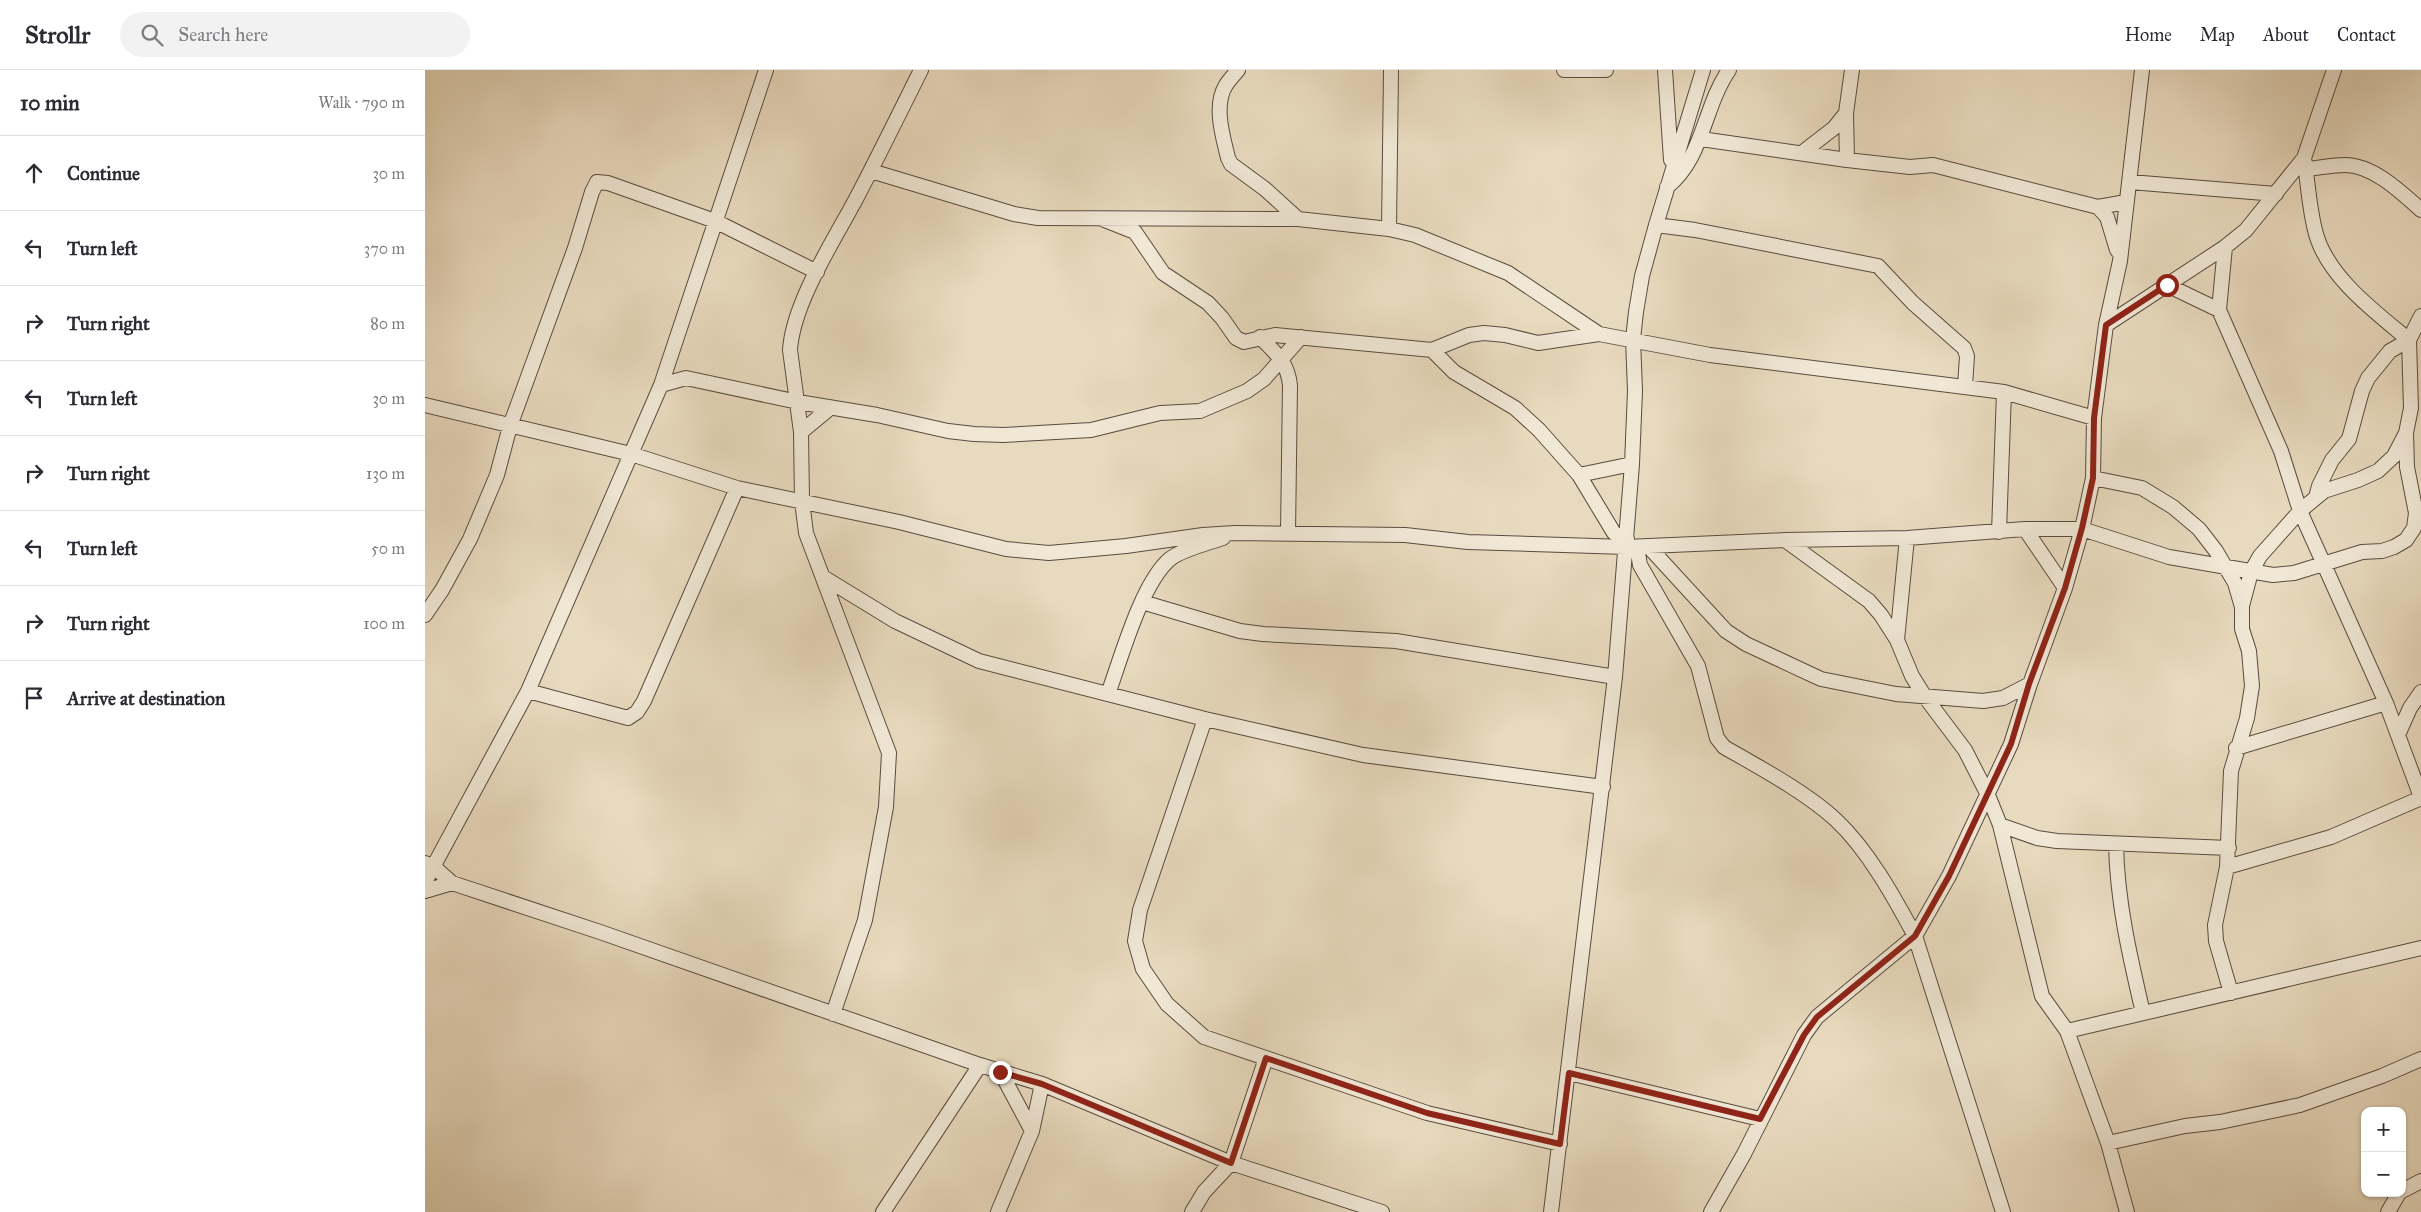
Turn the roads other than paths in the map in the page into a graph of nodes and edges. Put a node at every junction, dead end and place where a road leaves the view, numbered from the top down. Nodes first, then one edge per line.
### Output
1 (765, 70) edge
2 (1238, 70) edge
3 (1391, 70) edge
4 (1564, 70) edge
5 (1606, 70) edge
6 (1665, 70) edge
7 (1703, 70) edge
8 (1729, 70) edge
9 (1852, 70) edge
10 (2142, 70) edge
11 (2334, 70) edge
12 (919, 71) edge
13 (1845, 113) junction
14 (1701, 139) junction
15 (1803, 152) junction
16 (1847, 160) junction
17 (2305, 163) junction
18 (871, 170) junction
19 (1672, 171) junction
20 (2130, 182) junction
21 (1667, 187) junction
22 (2276, 194) junction
23 (2126, 202) junction
24 (2098, 208) junction
25 (2421, 210) edge
26 (1102, 219) junction
27 (1298, 219) junction
28 (715, 221) junction
29 (1656, 225) junction
30 (1389, 229) junction
31 (2225, 247) junction
32 (2120, 261) junction
33 (817, 272) junction
34 (2167, 285) junction
35 (2219, 310) junction
36 (2421, 316) edge
37 (2106, 325) junction
38 (1599, 334) junction
39 (1260, 337) junction
40 (1301, 337) junction
41 (1633, 339) junction
42 (2409, 340) junction
43 (1432, 350) junction
44 (1282, 359) junction
45 (661, 385) junction
46 (1965, 386) junction
47 (2004, 392) junction
48 (798, 402) junction
49 (425, 405) edge
50 (830, 408) junction
51 (2094, 418) junction
52 (510, 426) junction
53 (801, 432) junction
54 (2406, 433) junction
55 (631, 454) junction
56 (1633, 464) junction
57 (1579, 475) junction
58 (2093, 478) junction
59 (737, 488) junction
60 (2316, 498) junction
61 (802, 502) junction
62 (2300, 511) junction
63 (2082, 528) junction
64 (2025, 529) junction
65 (1999, 532) junction
66 (1288, 533) junction
67 (1235, 534) junction
68 (1907, 538) junction
69 (1785, 540) junction
70 (1634, 545) junction
71 (2324, 566) junction
72 (2227, 568) junction
73 (2251, 572) junction
74 (823, 578) junction
75 (2065, 588) junction
76 (1142, 602) junction
77 (2242, 607) junction
78 (425, 615) edge
79 (1897, 640) junction
80 (1615, 677) junction
81 (2029, 684) junction
82 (527, 691) junction
83 (2421, 692) edge
84 (1108, 694) junction
85 (1925, 697) junction
86 (2386, 704) junction
87 (1205, 719) junction
88 (2398, 735) junction
89 (2236, 748) junction
90 (1603, 787) junction
91 (1988, 795) junction
92 (2421, 797) edge
93 (2000, 825) junction
94 (2116, 844) junction
95 (2229, 848) junction
96 (429, 865) edge
97 (2227, 868) junction
98 (425, 882) edge
99 (452, 883) junction
100 (425, 891) edge
101 (1915, 936) junction
102 (2421, 948) edge
103 (2231, 993) junction
104 (2143, 1013) junction
105 (833, 1014) junction
106 (2067, 1031) junction
107 (1266, 1058) junction
108 (2421, 1059) edge
109 (980, 1065) junction
110 (1000, 1072) junction
111 (1569, 1073) junction
112 (1042, 1084) junction
113 (1760, 1119) junction
114 (1032, 1131) junction
115 (2108, 1143) junction
116 (1560, 1144) junction
117 (1231, 1163) junction
118 (2421, 1181) edge
119 (2406, 1188) edge
120 (2397, 1197) edge
121 (883, 1212) edge
122 (998, 1212) edge
123 (1193, 1212) edge
124 (1382, 1212) edge
125 (1551, 1212) edge
126 (1711, 1212) edge
127 (2003, 1212) edge
128 (2127, 1212) edge
129 (2388, 1212) edge

1 - 28 street
2 - 27 street
3 - 30 street
4 - 5 street
6 - 19 street
7 - 19 street
8 - 14 street
9 - 13 street
10 - 20 street
11 - 17 street
12 - 18 street
13 - 15 street
13 - 16 street
14 - 15 street
14 - 21 street
15 - 16 street
16 - 24 street
17 - 22 street
17 - 25 street
17 - 42 street
18 - 26 street
18 - 33 street
19 - 21 street
20 - 22 street
20 - 23 street
21 - 29 street
22 - 31 street
23 - 24 street
23 - 32 street
24 - 32 street
26 - 27 street
26 - 39 street
27 - 30 street
28 - 33 street
28 - 45 street
28 - 52 street
29 - 41 street
29 - 46 street
30 - 38 street
31 - 34 street
31 - 35 street
32 - 37 street
33 - 48 street
34 - 35 street
34 - 37 street
35 - 62 street
36 - 42 street
37 - 51 street
38 - 41 street
38 - 43 street
39 - 40 street
39 - 44 street
40 - 43 street
40 - 44 street
41 - 46 street
41 - 56 street
42 - 54 street
42 - 60 street
43 - 57 street
44 - 50 street
44 - 66 street
45 - 48 street
45 - 55 street
46 - 47 street
47 - 51 street
47 - 65 street
48 - 50 street
48 - 53 street
49 - 52 street
50 - 53 street
51 - 58 street
52 - 55 street
52 - 78 street
53 - 61 street
54 - 60 street
54 - 71 street
55 - 59 street
55 - 82 street
56 - 57 street
56 - 70 street
57 - 70 street
58 - 63 street
58 - 72 street
59 - 61 street
59 - 82 street
60 - 62 street
61 - 67 street
61 - 74 street
62 - 71 street
62 - 73 street
63 - 64 street
63 - 72 street
63 - 75 street
64 - 65 street
64 - 75 street
65 - 68 street
66 - 67 street
66 - 70 street
67 - 76 street
68 - 69 street
68 - 79 street
69 - 70 street
69 - 79 street
70 - 80 street
70 - 85 street
70 - 101 street
71 - 73 street
71 - 86 street
72 - 73 street
72 - 77 street
73 - 77 street
74 - 84 street
74 - 105 street
75 - 81 street
76 - 80 street
76 - 84 street
77 - 89 street
79 - 85 street
80 - 90 street
81 - 85 street
81 - 91 street
82 - 96 street
83 - 88 street
84 - 87 street
85 - 91 street
86 - 88 street
86 - 89 street
87 - 90 street
87 - 107 street
88 - 92 street
89 - 95 street
90 - 111 street
91 - 93 street
91 - 101 street
92 - 97 street
93 - 94 street
93 - 106 street
94 - 95 street
94 - 104 street
95 - 97 street
96 - 98 street
96 - 99 street
97 - 103 street
99 - 100 street
99 - 105 street
101 - 113 street
101 - 127 street
102 - 103 street
103 - 104 street
104 - 106 street
105 - 109 street
106 - 115 street
107 - 116 street
107 - 117 street
108 - 115 street
109 - 110 street
109 - 121 street
110 - 112 street
110 - 114 street
111 - 113 street
111 - 116 street
112 - 114 street
112 - 117 street
113 - 126 street
114 - 122 street
115 - 128 street
116 - 125 street
117 - 123 street
117 - 124 street
118 - 119 street
120 - 129 street

